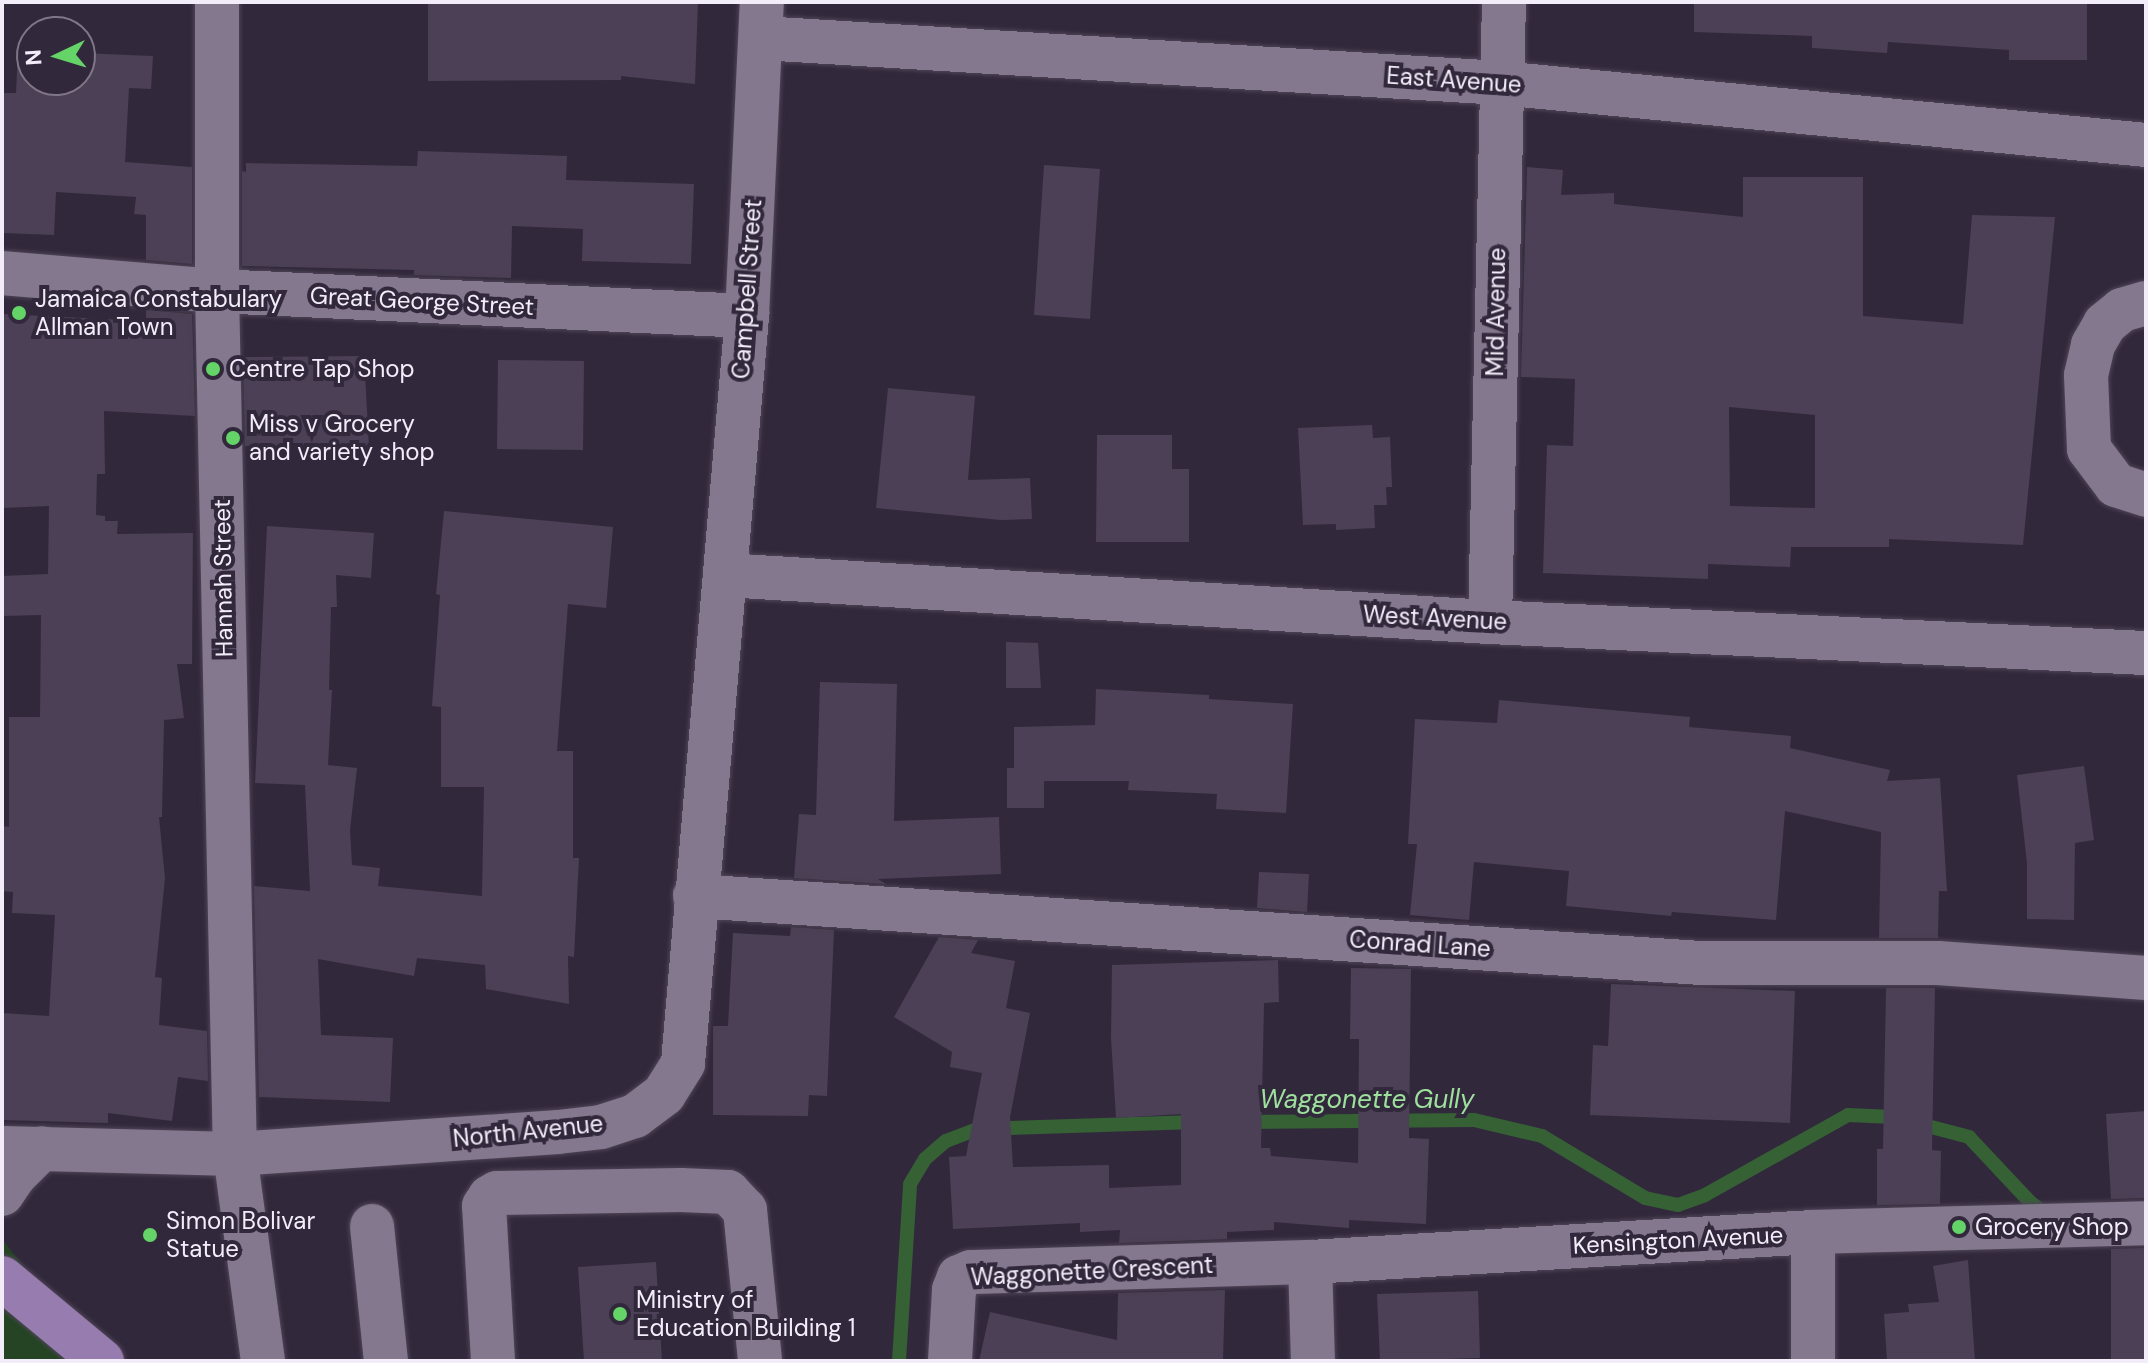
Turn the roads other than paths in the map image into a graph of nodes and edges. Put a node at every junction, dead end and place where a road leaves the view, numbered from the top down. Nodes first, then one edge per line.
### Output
1 (217, 2) edge
2 (1504, 2) edge
3 (761, 20) edge
4 (1500, 83) junction
5 (2146, 145) edge
6 (2, 273) edge
7 (217, 291) junction
8 (2146, 303) edge
9 (747, 316) junction
10 (2146, 495) edge
11 (725, 575) junction
12 (1490, 622) junction
13 (2146, 653) edge
14 (695, 896) junction
15 (2146, 978) edge
16 (22, 1148) edge
17 (235, 1154) junction
18 (2, 1194) edge
19 (2146, 1223) edge
20 (372, 1226) dead end
21 (1813, 1232) junction
22 (1310, 1262) junction
23 (2, 1278) edge
24 (102, 1361) edge
25 (263, 1361) edge
26 (386, 1361) edge
27 (493, 1361) edge
28 (760, 1361) edge
29 (950, 1361) edge
30 (1313, 1361) edge
31 (1813, 1361) edge

1 - 7 street, Hannah Street
2 - 4 street, Mid Avenue
3 - 4 street, East Avenue
3 - 9 street, Campbell Street
4 - 5 street, East Avenue
4 - 12 street, Mid Avenue
6 - 7 street, Great George Street
7 - 9 street, Great George Street
7 - 17 street, Hannah Street
8 - 10 street
9 - 11 street, Campbell Street
11 - 12 street, West Avenue
11 - 14 street, North Avenue
12 - 13 street, West Avenue
14 - 15 street, Conrad Lane
14 - 17 street, North Avenue
16 - 17 street, North Avenue
16 - 18 street
17 - 25 street, Hannah Street
19 - 21 street, Kensington Avenue
20 - 26 street
21 - 22 street, Kensington Avenue
21 - 31 street
22 - 29 street, Waggonette Crescent
22 - 30 street
23 - 24 main road
27 - 28 street

